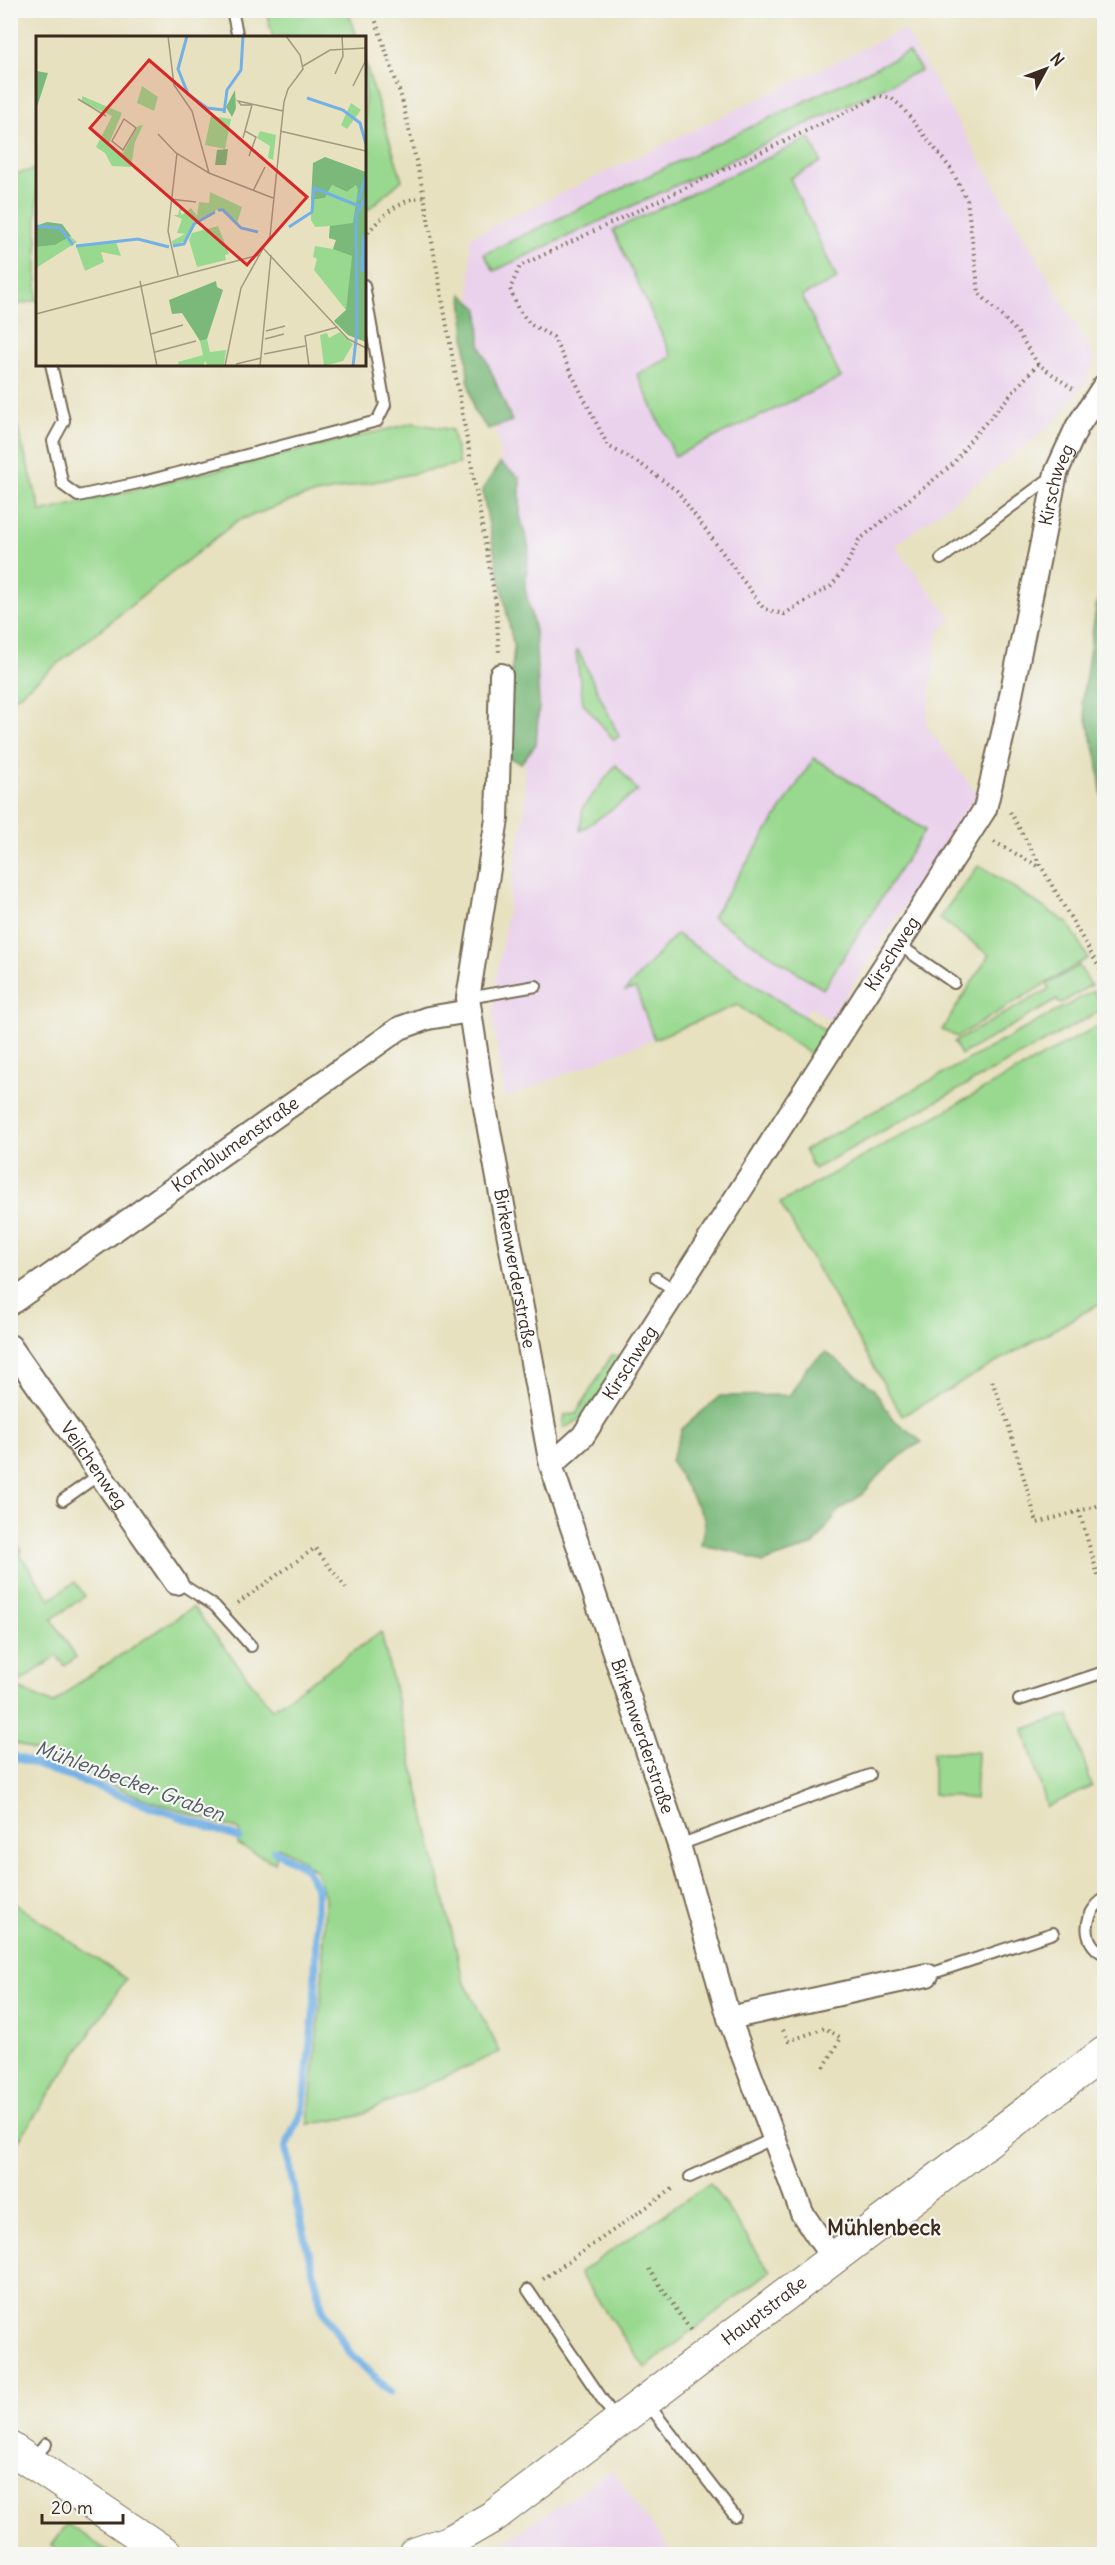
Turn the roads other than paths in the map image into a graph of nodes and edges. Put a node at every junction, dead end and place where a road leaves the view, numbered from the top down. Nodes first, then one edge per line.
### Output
1 (232, 10) edge
2 (238, 36) edge
3 (366, 296) edge
4 (51, 366) edge
5 (1099, 393) edge
6 (1056, 473) junction
7 (941, 559) dead end
8 (501, 675) road end
9 (898, 944) junction
10 (954, 983) dead end
11 (536, 986) dead end
12 (469, 1004) junction
13 (656, 1278) dead end
14 (676, 1291) junction
15 (10, 1304) edge
16 (10, 1346) edge
17 (551, 1465) junction
18 (100, 1474) junction
19 (63, 1500) dead end
20 (174, 1581) joint
21 (251, 1646) dead end
22 (1104, 1672) edge
23 (1019, 1700) dead end
24 (870, 1775) dead end
25 (679, 1845) junction
26 (1104, 1899) edge
27 (1053, 1933) dead end
28 (1104, 1954) edge
29 (927, 1975) joint
30 (729, 2018) junction
31 (1104, 2053) edge
32 (772, 2139) junction
33 (690, 2177) road end
34 (833, 2259) junction
35 (528, 2290) road end
36 (646, 2401) junction
37 (619, 2422) junction
38 (29, 2451) edge
39 (735, 2516) dead end
40 (167, 2554) edge
41 (414, 2554) edge

1 - 2 lane
3 - 4 lane
5 - 6 street, Kirschweg
6 - 7 lane
6 - 9 street, Kirschweg
8 - 12 street, Birkenwerderstraße
9 - 10 lane
9 - 14 street, Kirschweg
11 - 12 lane
12 - 15 street, Kornblumenstraße
12 - 17 street, Birkenwerderstraße
13 - 14 lane
14 - 17 street, Kirschweg
16 - 18 street, Veilchenweg
17 - 25 street, Birkenwerderstraße
18 - 19 lane
18 - 20 street, Veilchenweg
20 - 21 lane
22 - 23 lane
24 - 25 lane
25 - 30 street, Birkenwerderstraße
26 - 28 lane
27 - 29 lane
29 - 30 street
30 - 32 street, Birkenwerderstraße
31 - 34 main road, Hauptstraße
32 - 33 lane
32 - 34 street, Birkenwerderstraße
34 - 36 main road, Hauptstraße
35 - 37 lane
36 - 37 main road, Hauptstraße
36 - 39 lane
37 - 41 main road, Hauptstraße
38 - 40 main road

